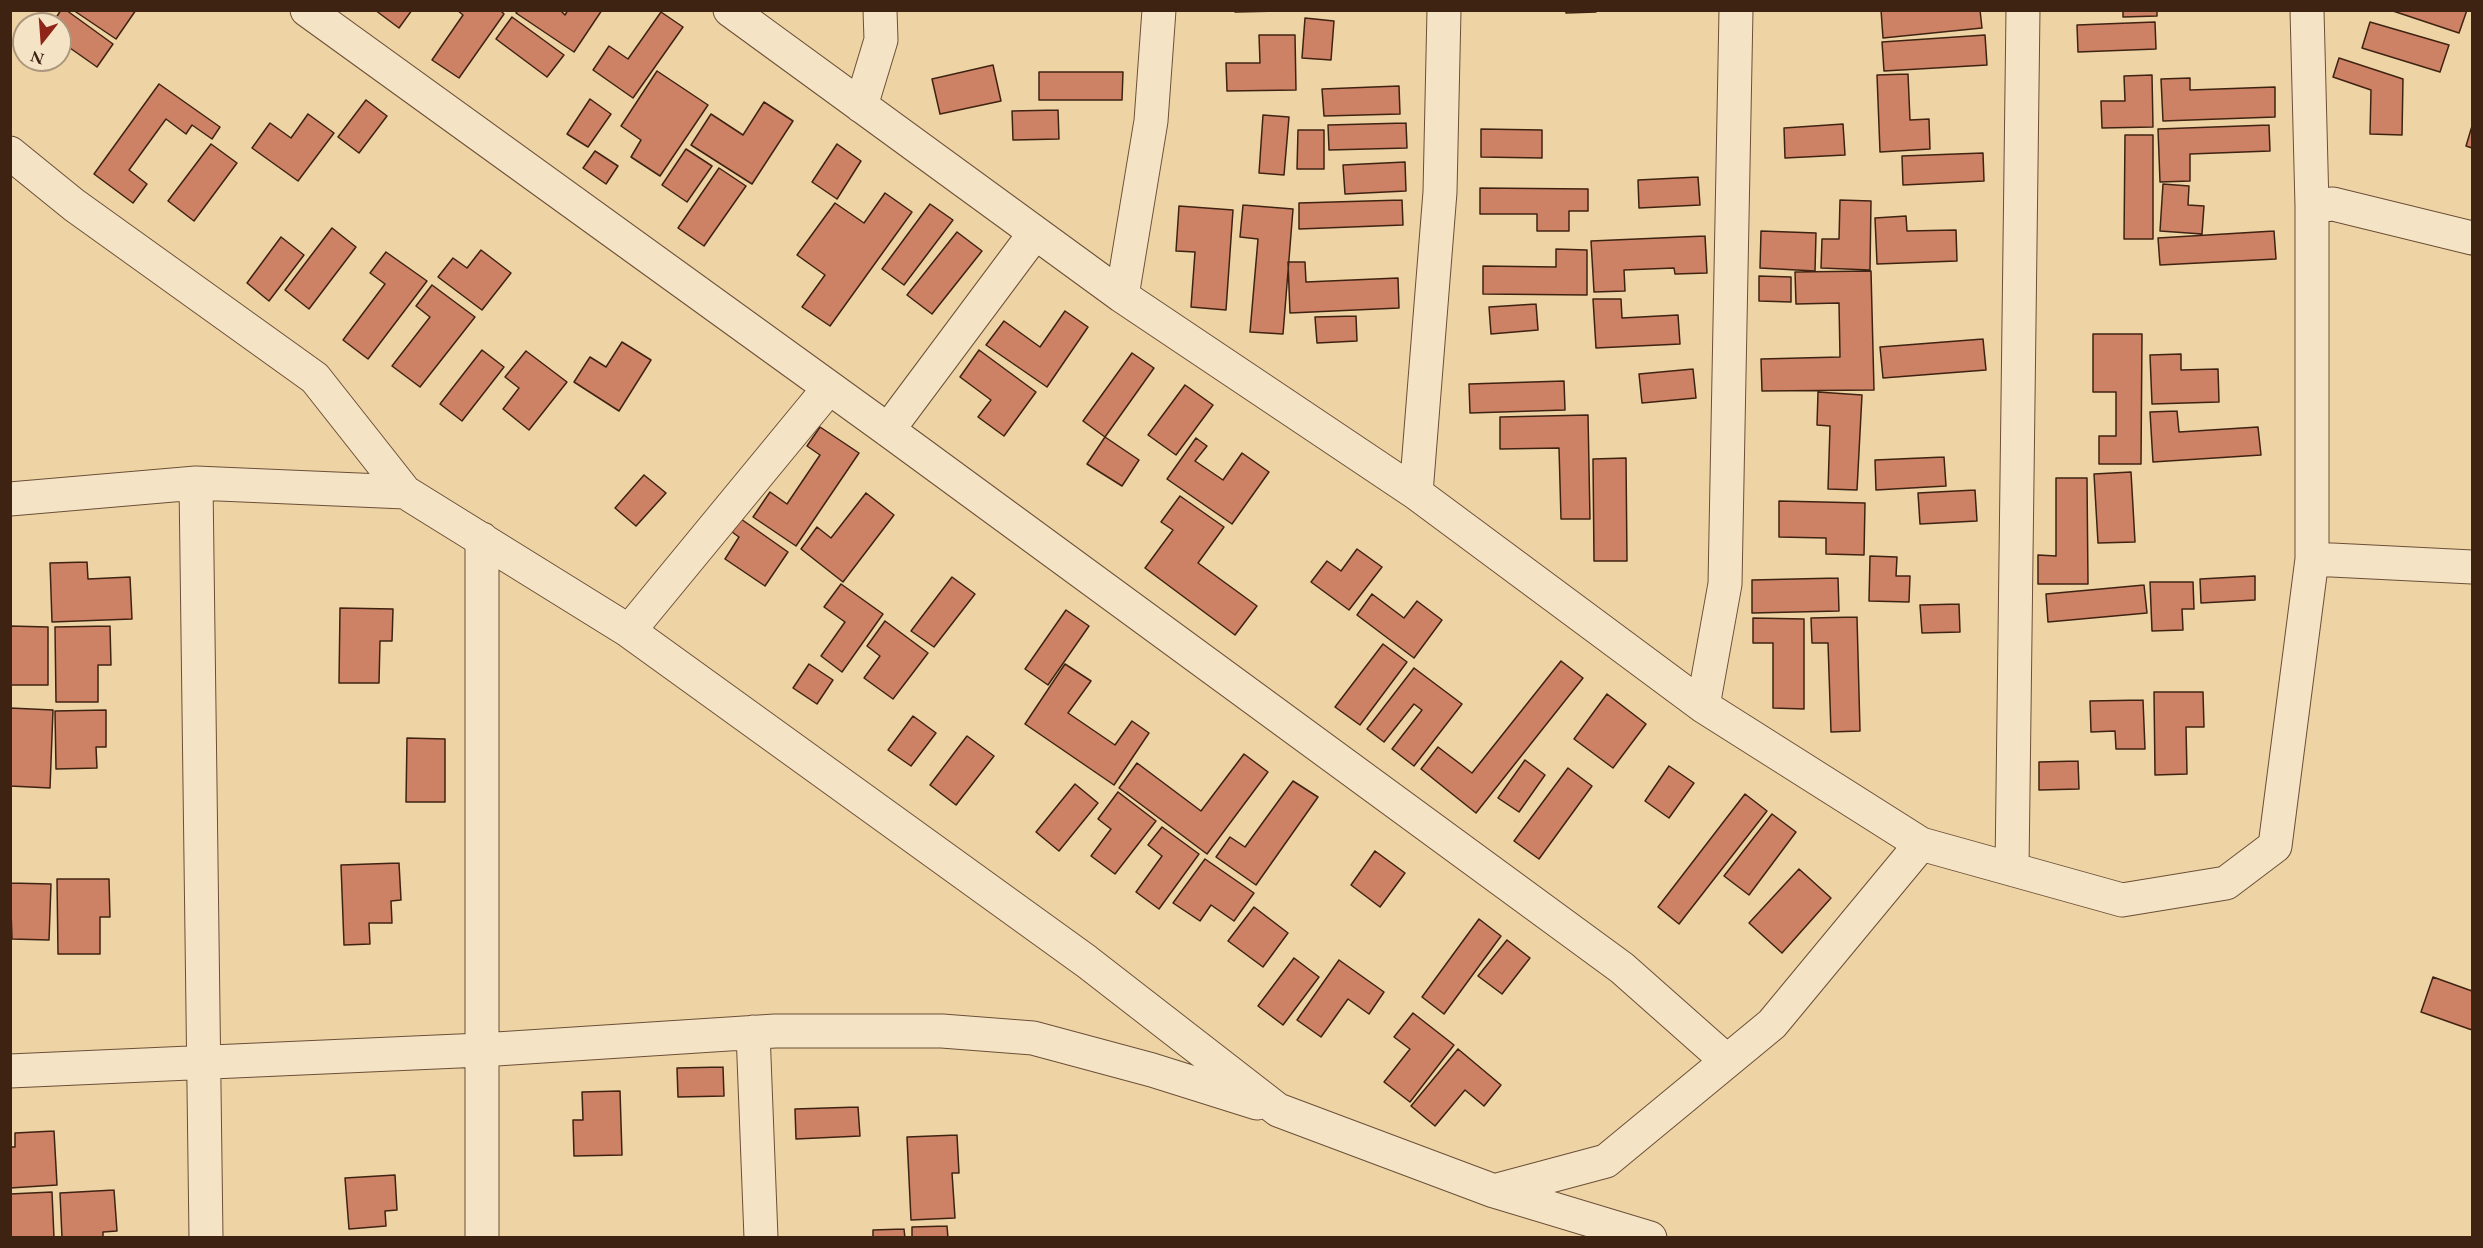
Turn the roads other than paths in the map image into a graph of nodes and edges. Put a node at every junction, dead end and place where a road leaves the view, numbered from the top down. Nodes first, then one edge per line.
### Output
1 (307, 10) edge
2 (730, 10) edge
3 (880, 10) edge
4 (1158, 10) edge
5 (1444, 10) edge
6 (1736, 10) edge
7 (2023, 10) edge
8 (2307, 10) edge
9 (861, 106) junction
10 (10, 153) edge
11 (2312, 206) junction
12 (1035, 233) junction
13 (2472, 238) edge
14 (1122, 296) junction
15 (829, 388) junction
16 (888, 429) junction
17 (196, 483) junction
18 (405, 492) junction
19 (1416, 493) junction
20 (10, 499) edge
21 (482, 539) junction
22 (2312, 559) junction
23 (2472, 567) edge
24 (629, 631) junction
25 (1703, 706) junction
26 (1921, 844) junction
27 (2012, 869) junction
28 (753, 1032) junction
29 (481, 1050) junction
30 (1727, 1060) junction
31 (205, 1061) junction
32 (10, 1071) edge
33 (1278, 1110) junction
34 (1494, 1191) junction
35 (206, 1238) edge
36 (482, 1238) edge
37 (761, 1238) edge
38 (1650, 1238) edge

1 - 15 street
2 - 9 street
3 - 9 street
4 - 14 street
5 - 19 street
6 - 25 street
7 - 27 street
8 - 11 street
9 - 12 street
10 - 18 street
11 - 13 street
11 - 22 street
12 - 14 street
12 - 16 street
14 - 19 street
15 - 16 street
15 - 24 street
16 - 30 street
17 - 18 street
17 - 20 street
17 - 31 street
18 - 21 street
19 - 25 street
21 - 24 street
21 - 29 street
22 - 23 street
22 - 27 street
24 - 33 street
25 - 26 street
26 - 27 street
26 - 30 street
28 - 29 street
28 - 33 street
28 - 37 street
29 - 31 street
29 - 36 street
30 - 34 street
31 - 32 street
31 - 35 street
33 - 34 street
34 - 38 street

